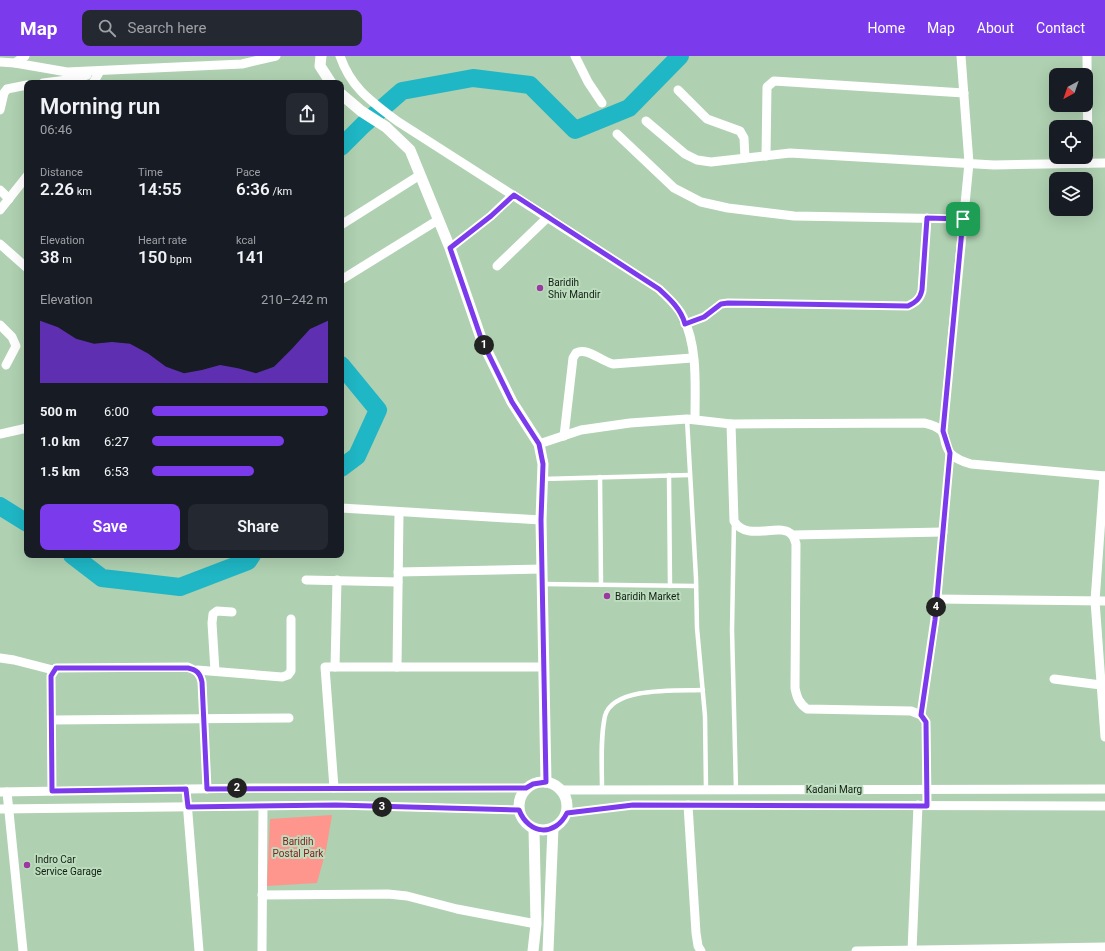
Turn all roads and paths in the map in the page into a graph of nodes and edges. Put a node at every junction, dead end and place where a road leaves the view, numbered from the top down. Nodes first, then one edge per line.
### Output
1 (25, 56) edge
2 (276, 56) edge
3 (321, 56) edge
4 (340, 56) edge
5 (574, 56) edge
6 (961, 56) edge
7 (1087, 56) edge
8 (0, 62) edge
9 (15, 63) junction
10 (100, 71) junction
11 (67, 80) edge
12 (95, 80) edge
13 (329, 80) edge
14 (24, 85) edge
15 (678, 90) dead end
16 (964, 93) junction
17 (344, 97) edge
18 (602, 103) dead end
19 (0, 110) edge
20 (1088, 120) edge
21 (646, 121) dead end
22 (616, 134) dead end
23 (766, 156) junction
24 (745, 158) junction
25 (1105, 162) edge
26 (969, 163) junction
27 (1093, 163) edge
28 (1049, 164) edge
29 (420, 175) junction
30 (24, 180) edge
31 (0, 190) edge
32 (514, 195) junction
33 (9, 199) junction
34 (0, 210) edge
35 (548, 217) junction
36 (927, 218) junction
37 (963, 219) junction
38 (438, 220) junction
39 (344, 223) edge
40 (0, 244) edge
41 (450, 248) junction
42 (24, 265) edge
43 (497, 266) dead end
44 (344, 278) edge
45 (685, 324) junction
46 (0, 325) edge
47 (692, 358) junction
48 (6, 365) dead end
49 (691, 419) junction
50 (732, 424) junction
51 (24, 429) edge
52 (943, 431) junction
53 (0, 434) edge
54 (564, 436) junction
55 (539, 444) junction
56 (950, 453) junction
57 (669, 475) junction
58 (690, 475) junction
59 (1105, 476) edge
60 (600, 477) junction
61 (542, 479) junction
62 (344, 508) edge
63 (399, 513) junction
64 (541, 520) junction
65 (734, 521) junction
66 (943, 532) junction
67 (793, 535) junction
68 (542, 569) junction
69 (398, 572) junction
70 (306, 580) dead end
71 (337, 580) junction
72 (398, 582) junction
73 (542, 584) junction
74 (601, 585) junction
75 (670, 586) junction
76 (696, 586) junction
77 (936, 599) junction
78 (1095, 601) junction
79 (1105, 601) edge
80 (232, 612) dead end
81 (291, 619) dead end
82 (0, 658) edge
83 (397, 666) junction
84 (335, 667) junction
85 (544, 667) junction
86 (53, 670) junction
87 (197, 670) junction
88 (215, 671) junction
89 (1054, 679) dead end
90 (1101, 685) junction
91 (703, 690) junction
92 (921, 715) junction
93 (204, 718) junction
94 (289, 718) dead end
95 (52, 720) junction
96 (1105, 737) edge
97 (546, 782) junction
98 (334, 788) junction
99 (526, 788) junction
100 (186, 789) junction
101 (207, 789) junction
102 (926, 789) junction
103 (1105, 789) edge
104 (562, 790) junction
105 (602, 790) junction
106 (706, 790) junction
107 (736, 790) junction
108 (52, 791) junction
109 (3, 792) edge
110 (688, 805) junction
111 (922, 805) junction
112 (1105, 806) edge
113 (188, 807) junction
114 (263, 807) junction
115 (4, 809) edge
116 (519, 810) junction
117 (567, 813) junction
118 (534, 828) junction
119 (553, 828) junction
120 (262, 895) junction
121 (536, 924) junction
122 (1105, 947) edge
123 (912, 950) edge
124 (23, 951) edge
125 (199, 951) edge
126 (262, 951) edge
127 (533, 951) edge
128 (548, 951) edge
129 (701, 951) edge
130 (856, 951) edge

1 - 9 street
2 - 10 street
3 - 13 street
4 - 32 street
5 - 18 street
6 - 16 street
7 - 20 street
8 - 9 street
9 - 10 street
10 - 11 street
10 - 12 street
14 - 19 street
15 - 24 street
16 - 23 street
16 - 26 street
17 - 29 street
21 - 24 street
22 - 36 street
23 - 24 street
23 - 26 street
25 - 27 street
26 - 28 street
26 - 37 street
29 - 38 street
29 - 39 street
30 - 33 street
31 - 33 street
32 - 35 street
32 - 41 street
33 - 34 street
35 - 43 street
35 - 45 street
36 - 37 street
36 - 45 street
37 - 52 street
38 - 41 street
38 - 44 street
40 - 42 street
41 - 55 street
45 - 47 street
46 - 48 street
47 - 49 street
47 - 54 street
49 - 50 street
49 - 54 street
49 - 58 lane
50 - 52 street
50 - 65 street
51 - 53 street
52 - 56 street
54 - 55 street
55 - 61 street
56 - 59 street
56 - 66 street
57 - 58 lane
57 - 60 lane
57 - 75 lane
58 - 76 lane
59 - 78 street
60 - 61 lane
60 - 74 lane
61 - 64 street
62 - 63 street
63 - 64 street
63 - 69 street
64 - 68 street
65 - 67 street
65 - 107 lane
66 - 67 street
66 - 77 street
67 - 92 street
68 - 69 street
68 - 73 street
69 - 72 street
70 - 71 street
71 - 72 street
71 - 84 street
72 - 83 street
73 - 74 lane
73 - 85 street
74 - 75 lane
75 - 76 lane
76 - 91 lane
77 - 78 street
77 - 92 street
78 - 79 street
78 - 90 street
80 - 88 street
81 - 88 street
82 - 86 street
83 - 84 street
83 - 85 street
84 - 98 street
85 - 97 street
86 - 87 street
86 - 95 street
87 - 88 street
87 - 93 street
89 - 90 street
90 - 96 street
91 - 105 lane
91 - 106 lane
92 - 102 street
93 - 94 street
93 - 95 street
93 - 101 street
95 - 108 street
97 - 99 street
97 - 104 street
98 - 99 street
98 - 101 street
99 - 116 street
100 - 101 street
100 - 108 street
100 - 113 street
102 - 103 street, Kadani Marg
102 - 107 street, Kadani Marg
102 - 111 street
104 - 105 street, Kadani Marg
104 - 117 street
105 - 106 street, Kadani Marg
106 - 107 street, Kadani Marg
108 - 109 street
109 - 115 street
110 - 111 street, Kadani Marg
110 - 117 street, Kadani Marg
110 - 129 street
111 - 112 street, Kadani Marg
111 - 123 street
113 - 114 street
113 - 115 street
113 - 125 street
114 - 116 street
114 - 120 street
115 - 124 street
116 - 118 street
117 - 119 street
118 - 119 street
118 - 121 street
119 - 128 street
120 - 121 street
120 - 126 street
121 - 127 street
122 - 123 street
123 - 130 street

